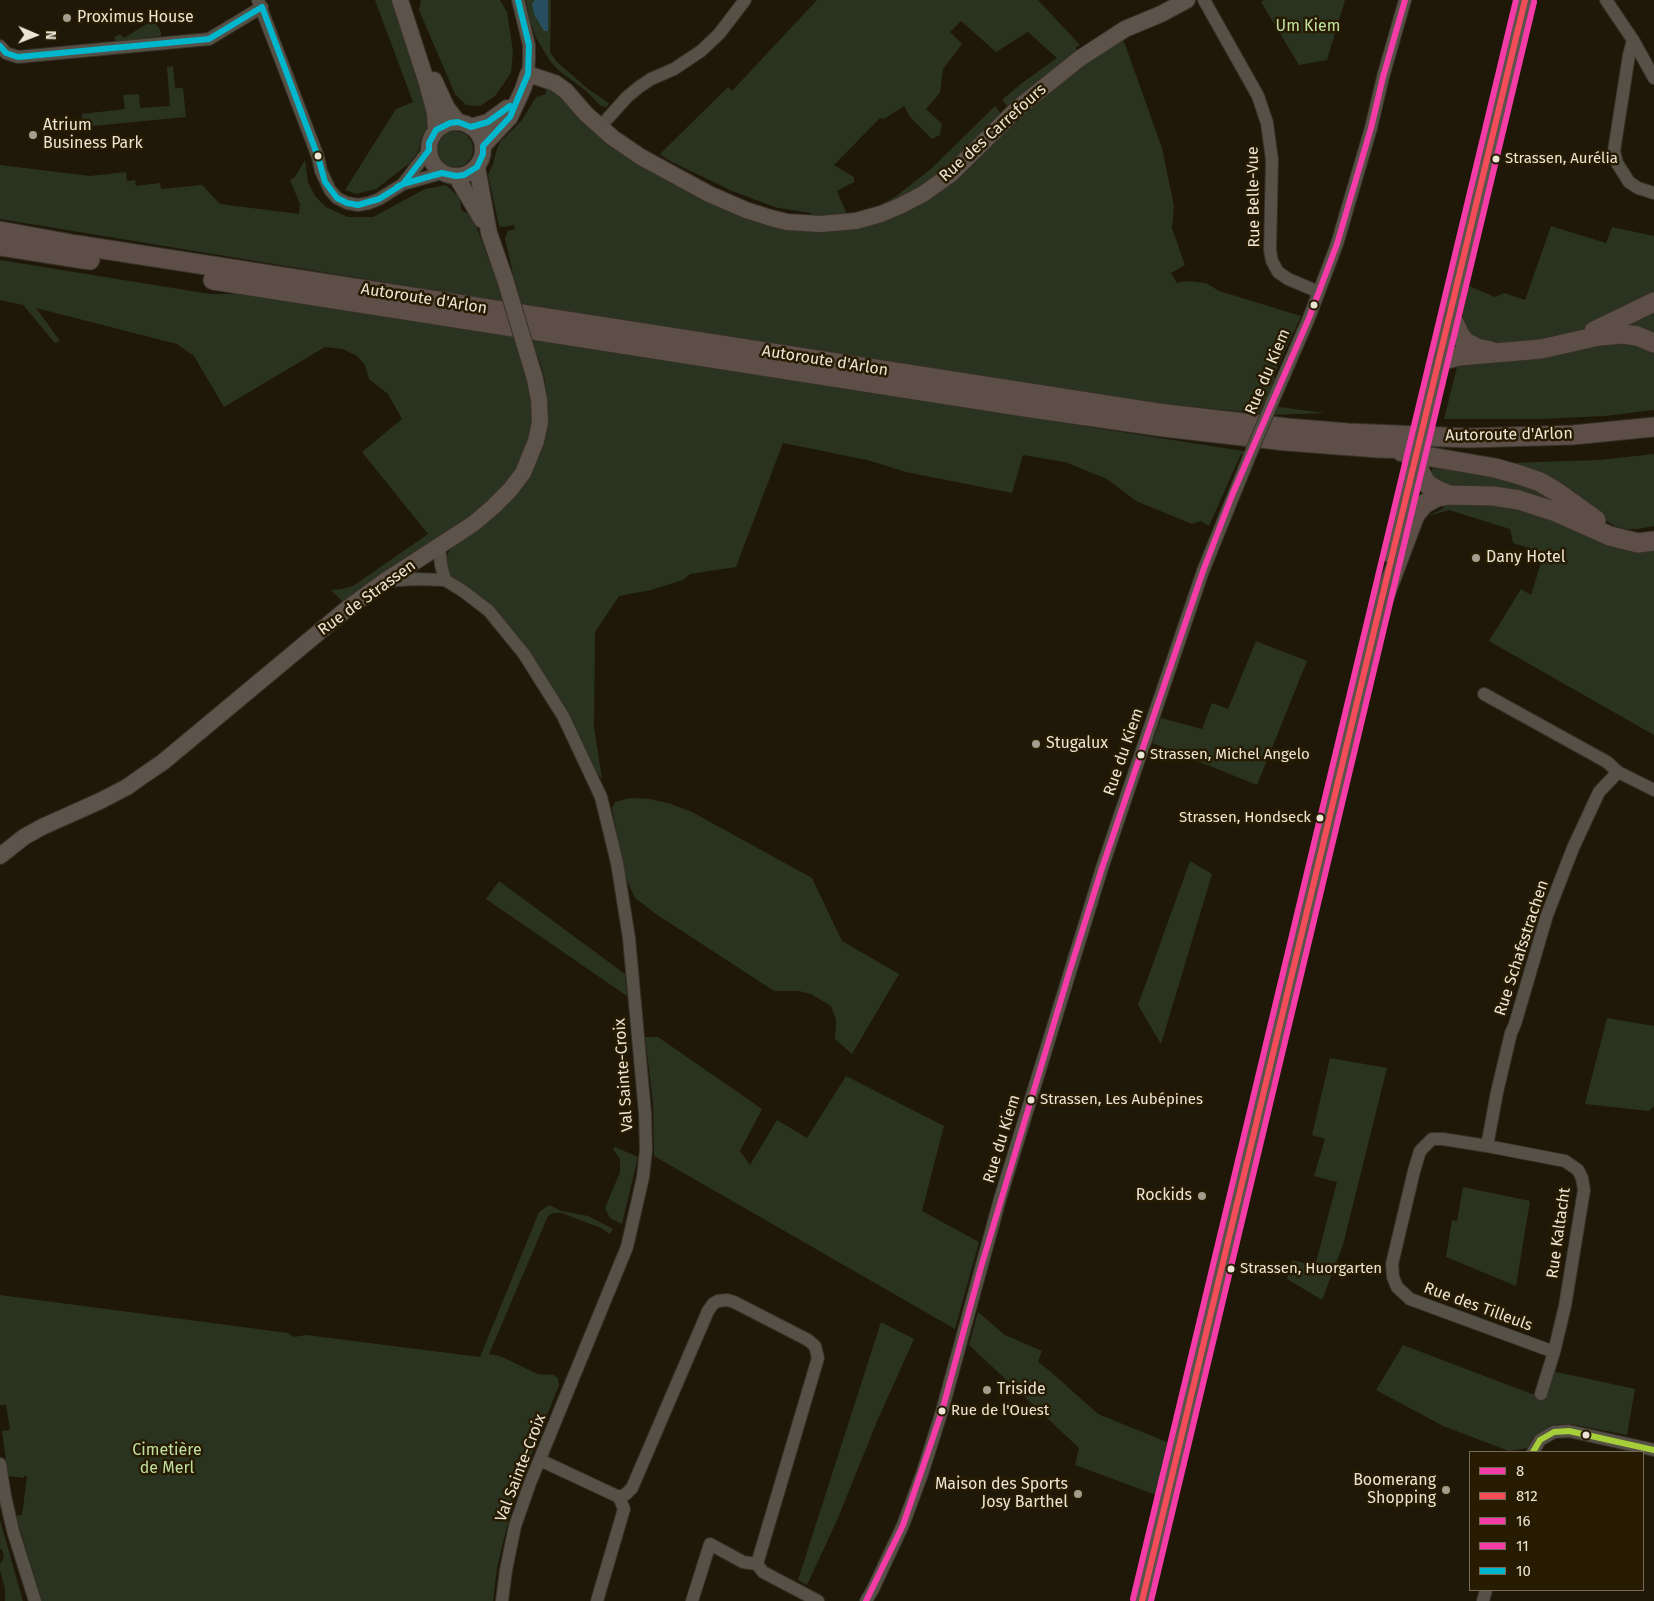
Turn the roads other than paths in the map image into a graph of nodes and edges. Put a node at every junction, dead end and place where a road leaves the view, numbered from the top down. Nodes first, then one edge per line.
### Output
1 (400, 0) edge
2 (518, 0) edge
3 (745, 0) edge
4 (1187, 0) edge
5 (1204, 0) edge
6 (1405, 0) edge
7 (1525, 0) edge
8 (1606, 0) edge
9 (260, 4) edge
10 (408, 21) junction
11 (1633, 40) junction
12 (0, 46) edge
13 (528, 74) junction
14 (1654, 78) edge
15 (517, 101) junction
16 (464, 124) junction
17 (600, 127) junction
18 (436, 130) junction
19 (483, 146) junction
20 (429, 150) junction
21 (477, 167) junction
22 (449, 175) junction
23 (403, 184) junction
24 (1654, 193) edge
25 (0, 231) edge
26 (489, 233) junction
27 (0, 246) edge
28 (1319, 292) junction
29 (1654, 302) edge
30 (1450, 314) junction
31 (1654, 343) edge
32 (1563, 345) junction
33 (1497, 353) junction
34 (1439, 361) junction
35 (1654, 427) edge
36 (1654, 440) edge
37 (1378, 448) junction
38 (1416, 466) junction
39 (1449, 495) junction
40 (1654, 531) edge
41 (1654, 537) edge
42 (1624, 540) junction
43 (1654, 541) edge
44 (439, 546) junction
45 (445, 580) junction
46 (385, 581) junction
47 (1379, 611) junction
48 (1484, 694) dead end
49 (1618, 772) junction
50 (1654, 790) edge
51 (0, 856) edge
52 (1487, 1146) junction
53 (1554, 1352) junction
54 (1541, 1394) dead end
55 (1654, 1450) edge
56 (1534, 1451) edge
57 (540, 1460) junction
58 (0, 1464) edge
59 (619, 1497) junction
60 (756, 1564) junction
61 (34, 1601) edge
62 (502, 1601) edge
63 (597, 1601) edge
64 (692, 1601) edge
65 (818, 1601) edge
66 (866, 1601) edge
67 (1142, 1601) edge

1 - 10 main road
2 - 13 street
3 - 17 street
4 - 17 main road, Rue des Carrefours
5 - 28 street, Rue Belle-Vue
6 - 28 street, Rue du Kiem
7 - 30 main road
8 - 11 street
9 - 12 street
9 - 23 street
10 - 16 main road
10 - 18 main road
11 - 14 street
11 - 24 street
13 - 15 main road
13 - 17 main road, Rue des Carrefours
15 - 16 main road
15 - 19 main road
16 - 18 main road
16 - 19 main road
18 - 20 main road
19 - 21 main road
20 - 22 main road
20 - 23 street
21 - 22 main road
21 - 26 main road, Rue de Strassen
22 - 23 street
22 - 26 main road, Rue de Strassen
25 - 35 highway, Autoroute d'Arlon
26 - 44 main road, Rue de Strassen, bridge
27 - 37 highway, Autoroute d'Arlon
28 - 66 street, Rue du Kiem, bridge
29 - 32 highway
30 - 33 highway
30 - 34 main road
31 - 32 highway
32 - 33 highway
33 - 34 highway
34 - 38 main road, bridge
36 - 37 highway, Autoroute d'Arlon
37 - 40 highway
38 - 39 highway
38 - 47 main road
39 - 42 highway
39 - 47 highway
41 - 42 highway
42 - 43 highway
44 - 45 street
44 - 46 main road, Rue de Strassen
45 - 46 street
45 - 57 street, Val Sainte-Croix
46 - 51 main road, Rue de Strassen
47 - 67 main road
48 - 49 street
49 - 50 street
49 - 52 street, Rue Schafsstrachen
52 - 53 street, Rue Kaltacht
52 - 53 street, Rue des Tilleuls
53 - 54 street, Rue Kaltacht
55 - 56 street
57 - 59 street
57 - 62 street, Val Sainte-Croix
58 - 61 street
59 - 60 street
59 - 63 street
60 - 64 street
60 - 65 street

